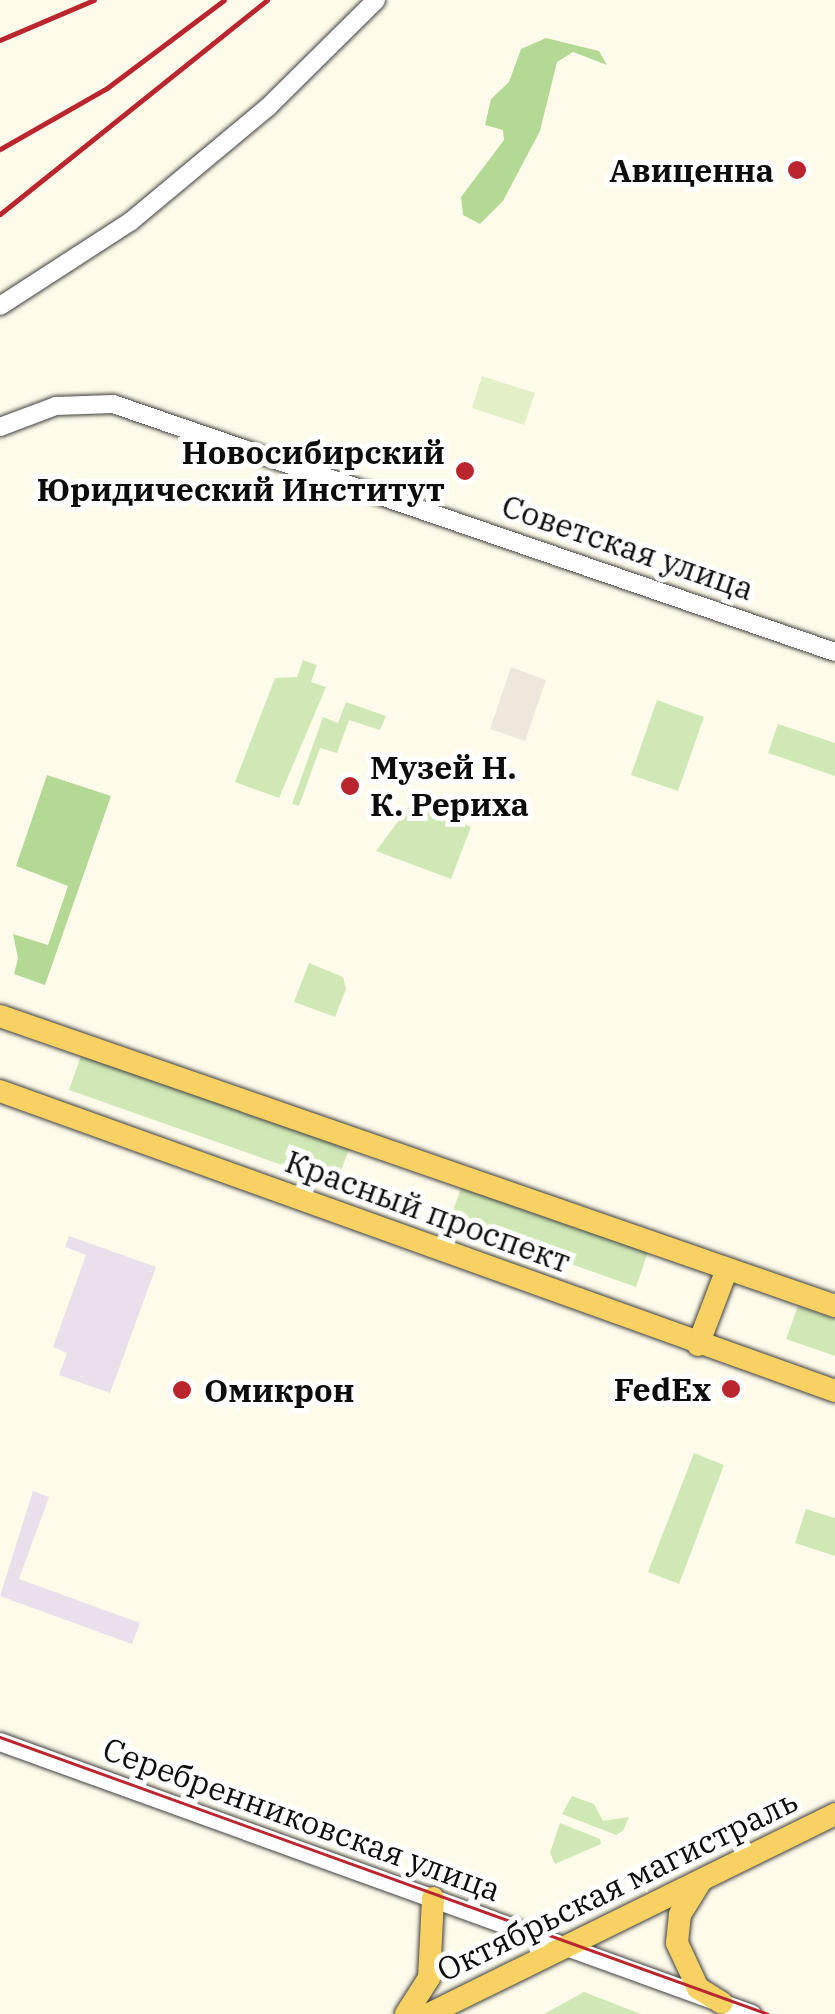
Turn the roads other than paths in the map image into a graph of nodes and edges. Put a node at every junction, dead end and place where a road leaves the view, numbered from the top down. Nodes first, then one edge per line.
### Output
1 (376, 0) edge
2 (0, 306) edge
3 (0, 427) edge
4 (835, 652) edge
5 (0, 1016) edge
6 (0, 1091) edge
7 (727, 1269) junction
8 (835, 1306) edge
9 (698, 1344) junction
10 (835, 1390) edge
11 (0, 1742) edge
12 (835, 1814) edge
13 (707, 1876) junction
14 (432, 1898) junction
15 (565, 1947) junction
16 (722, 2003) junction
17 (406, 2014) edge
18 (429, 2014) edge
19 (752, 2014) edge

1 - 2 street
3 - 4 street, Советская улица
5 - 7 main road, Красный проспект
6 - 9 main road, Красный проспект
7 - 8 main road, Красный проспект
7 - 9 main road
9 - 10 main road, Красный проспект
11 - 14 street, Серебренниковская улица
12 - 13 main road, Октябрьская магистраль
13 - 15 main road, Октябрьская магистраль
13 - 16 main road
14 - 15 street, Серебренниковская улица
14 - 17 main road
15 - 16 street, Серебренниковская улица
15 - 18 main road, Октябрьская магистраль
16 - 19 street, Серебренниковская улица

